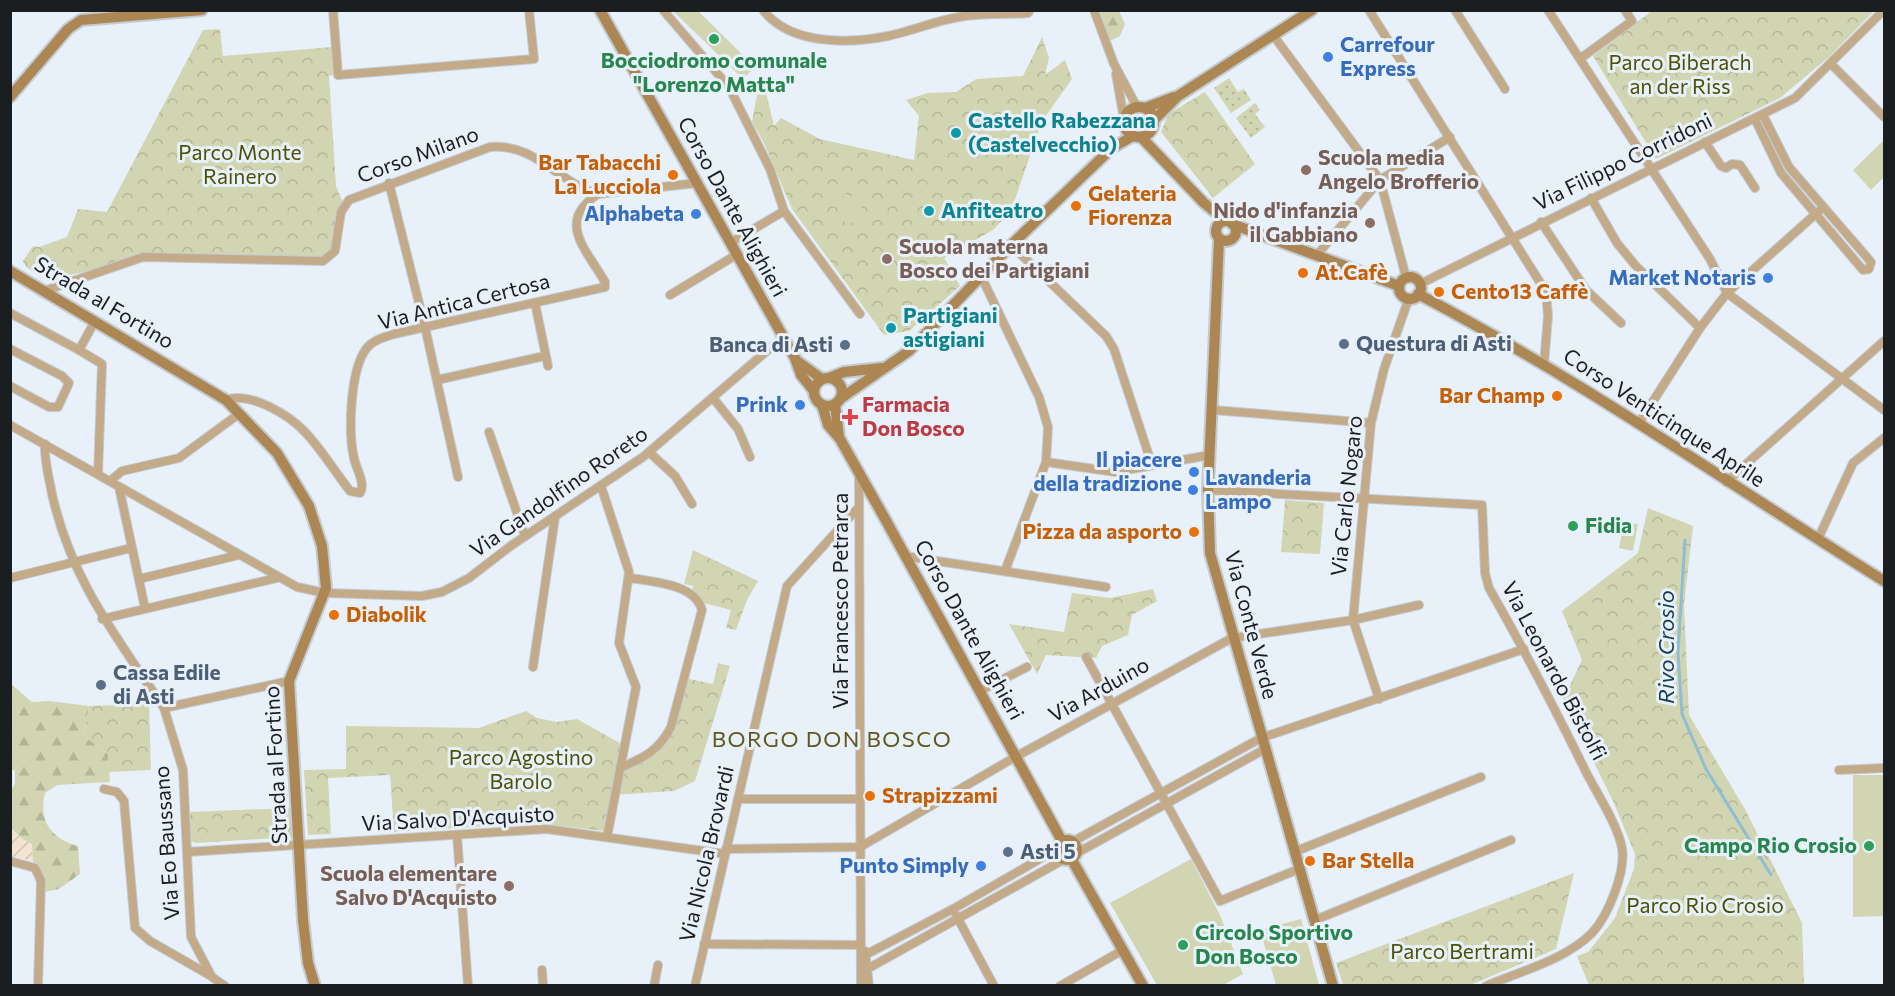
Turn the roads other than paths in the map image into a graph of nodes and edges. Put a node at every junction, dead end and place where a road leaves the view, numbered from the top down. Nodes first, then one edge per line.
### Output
1 (202, 10) edge
2 (333, 10) edge
3 (529, 10) edge
4 (600, 10) edge
5 (663, 10) edge
6 (763, 10) edge
7 (1030, 10) edge
8 (1094, 10) edge
9 (1312, 10) edge
10 (1369, 10) edge
11 (1455, 10) edge
12 (1548, 10) edge
13 (1625, 10) edge
14 (1884, 10) edge
15 (84, 15) edge
16 (1273, 36) junction
17 (1581, 58) junction
18 (1114, 63) junction
19 (1831, 64) junction
20 (1505, 90) dead end
21 (1178, 96) junction
22 (10, 97) edge
23 (1141, 107) junction
24 (1763, 115) junction
25 (1884, 117) edge
26 (1755, 119) junction
27 (1124, 122) junction
28 (1154, 124) junction
29 (1137, 137) junction
30 (1450, 137) junction
31 (1705, 142) junction
32 (1112, 148) junction
33 (1160, 156) junction
34 (1651, 168) junction
35 (1380, 180) junction
36 (389, 183) junction
37 (698, 183) junction
38 (1755, 188) dead end
39 (598, 194) junction
40 (1591, 198) junction
41 (1824, 207) junction
42 (784, 211) junction
43 (1817, 213) junction
44 (1541, 222) junction
45 (1226, 232) junction
46 (1513, 235) junction
47 (730, 243) junction
48 (1011, 245) junction
49 (736, 255) junction
50 (1317, 255) junction
51 (10, 271) edge
52 (981, 276) junction
53 (1403, 282) junction
54 (44, 291) junction
55 (1415, 292) junction
56 (1727, 293) junction
57 (670, 295) dead end
58 (536, 303) junction
59 (10, 313) edge
60 (860, 314) dead end
61 (95, 321) junction
62 (1621, 323) dead end
63 (425, 327) junction
64 (1700, 328) junction
65 (782, 338) junction
66 (1884, 341) edge
67 (10, 350) edge
68 (79, 350) junction
69 (540, 357) dead end
70 (795, 358) junction
71 (1544, 364) junction
72 (548, 366) dead end
73 (887, 367) junction
74 (825, 378) junction
75 (1842, 378) junction
76 (437, 380) junction
77 (10, 386) edge
78 (813, 390) junction
79 (712, 398) junction
80 (226, 400) junction
81 (837, 402) junction
82 (822, 405) junction
83 (1213, 410) junction
84 (1884, 410) edge
85 (240, 413) junction
86 (1371, 423) junction
87 (1639, 423) junction
88 (10, 425) edge
89 (489, 432) dead end
90 (1884, 438) edge
91 (840, 439) junction
92 (45, 444) junction
93 (649, 452) junction
94 (1210, 455) junction
95 (750, 457) dead end
96 (1046, 462) junction
97 (1152, 465) junction
98 (859, 473) junction
99 (99, 474) junction
100 (458, 477) dead end
101 (110, 481) junction
102 (1726, 482) junction
103 (601, 486) junction
104 (119, 487) junction
105 (1209, 490) junction
106 (1364, 497) junction
107 (692, 504) dead end
108 (857, 508) junction
109 (555, 517) junction
110 (525, 536) junction
111 (1818, 539) junction
112 (131, 548) junction
113 (239, 555) junction
114 (905, 556) junction
115 (75, 563) junction
116 (1005, 571) junction
117 (277, 578) junction
118 (630, 578) junction
119 (10, 579) edge
120 (139, 579) junction
121 (1884, 581) edge
122 (1106, 588) dead end
123 (325, 593) junction
124 (1419, 605) dead end
125 (145, 608) junction
126 (102, 619) junction
127 (1353, 620) junction
128 (1232, 638) junction
129 (1524, 649) junction
130 (1086, 657) dead end
131 (533, 667) dead end
132 (1027, 667) dead end
133 (289, 681) junction
134 (980, 691) junction
135 (1379, 699) junction
136 (1112, 703) junction
137 (164, 708) junction
138 (1263, 743) junction
139 (1017, 756) junction
140 (620, 768) junction
141 (1884, 768) edge
142 (1839, 770) dead end
143 (1480, 777) dead end
144 (104, 789) dead end
145 (1163, 794) junction
146 (738, 799) junction
147 (860, 799) junction
148 (1168, 804) junction
149 (457, 835) junction
150 (607, 837) junction
151 (1511, 840) dead end
152 (299, 844) junction
153 (1064, 844) junction
154 (860, 847) junction
155 (726, 851) junction
156 (187, 852) junction
157 (1294, 852) junction
158 (1070, 857) junction
159 (10, 861) edge
160 (1299, 869) junction
161 (953, 909) junction
162 (958, 919) junction
163 (1315, 920) junction
164 (704, 944) junction
165 (861, 945) junction
166 (1124, 950) junction
167 (867, 954) junction
168 (658, 965) dead end
169 (869, 968) junction
170 (542, 970) dead end
171 (212, 977) junction
172 (38, 986) edge
173 (225, 986) edge
174 (315, 986) edge
175 (468, 986) edge
176 (543, 986) edge
177 (654, 986) edge
178 (695, 986) edge
179 (861, 986) edge
180 (869, 986) edge
181 (994, 986) edge
182 (1060, 986) edge
183 (1143, 986) edge
184 (1333, 986) edge
185 (1486, 986) edge

1 - 15 street
2 - 3 street
4 - 37 street, Corso Dante Alighieri
5 - 42 street
6 - 7 street
8 - 18 street
9 - 16 street
10 - 30 street
11 - 20 street
12 - 17 street
13 - 17 street
14 - 19 street, Via Filippo Corridoni
15 - 22 street
16 - 21 street
16 - 35 street
17 - 34 street
18 - 23 street
18 - 27 street
19 - 24 street, Via Filippo Corridoni
19 - 25 street
21 - 23 street
21 - 28 street
23 - 27 street
23 - 28 street
24 - 26 street, Via Filippo Corridoni
24 - 41 street
26 - 31 street, Via Filippo Corridoni
26 - 43 street
27 - 29 street
27 - 32 street
28 - 29 street
28 - 33 street
29 - 32 street
29 - 33 street
30 - 35 street
30 - 46 street
31 - 34 street, Via Filippo Corridoni
31 - 38 street
32 - 48 street
33 - 45 street
34 - 40 street, Via Filippo Corridoni
34 - 56 street
35 - 50 street
35 - 53 street
36 - 39 street, Corso Milano
36 - 54 street, Corso Milano
36 - 63 street
37 - 39 street
37 - 47 street, Corso Dante Alighieri
39 - 58 street, Via Antica Certosa
40 - 44 street, Via Filippo Corridoni
40 - 64 street
41 - 43 street
41 - 43 street
42 - 47 street
42 - 60 street
43 - 56 street
44 - 46 street, Via Filippo Corridoni
44 - 62 street
45 - 50 street, Corso Venticinque Aprile
45 - 83 street, Via Conte Verde
46 - 55 street, Via Filippo Corridoni
46 - 71 street
47 - 49 street, Corso Dante Alighieri
48 - 52 street
48 - 97 street
49 - 57 street
49 - 65 street, Corso Dante Alighieri
50 - 53 street, Corso Venticinque Aprile
51 - 54 street, Strada al Fortino
52 - 73 street
52 - 96 street
53 - 55 street, Corso Venticinque Aprile
53 - 55 street, Corso Venticinque Aprile
54 - 61 street, Strada al Fortino
55 - 71 street, Corso Venticinque Aprile
55 - 86 street, Via Carlo Nogaro
56 - 64 street
56 - 75 street
58 - 63 street, Via Antica Certosa
58 - 72 street
59 - 68 street
61 - 68 street
61 - 80 street, Strada al Fortino
63 - 76 street
63 - 80 street, Via Antica Certosa
64 - 87 street
65 - 70 street, Corso Dante Alighieri
65 - 79 street, Via Gandolfino Roreto
66 - 75 street
67 - 77 street
68 - 99 street
69 - 76 street
70 - 74 street, Corso Dante Alighieri
70 - 78 street, Corso Dante Alighieri
71 - 87 street, Corso Venticinque Aprile
73 - 74 street
73 - 81 street
74 - 78 street
74 - 81 street
75 - 84 street
75 - 102 street
76 - 100 street
78 - 82 street
79 - 93 street, Via Gandolfino Roreto
79 - 95 street
80 - 85 street, Strada al Fortino
81 - 82 street
81 - 91 street, Corso Dante Alighieri
82 - 91 street, Corso Dante Alighieri
83 - 86 street
83 - 94 street, Via Conte Verde
85 - 101 street
85 - 123 street, Strada al Fortino
86 - 106 street, Via Carlo Nogaro
87 - 102 street, Corso Venticinque Aprile
88 - 92 street, Via Gandolfino Roreto
89 - 110 street
90 - 111 street
91 - 98 street, Corso Dante Alighieri
92 - 99 street, Via Gandolfino Roreto
92 - 115 street, Via Eo Baussano
93 - 103 street, Via Gandolfino Roreto
93 - 107 street
94 - 97 street
94 - 105 street, Via Conte Verde
96 - 97 street
96 - 116 street
98 - 108 street, Via Francesco Petrarca
98 - 114 street, Corso Dante Alighieri
99 - 101 street, Via Gandolfino Roreto
101 - 104 street, Via Gandolfino Roreto
102 - 111 street, Corso Venticinque Aprile
103 - 109 street, Via Gandolfino Roreto
103 - 118 street
104 - 112 street
104 - 113 street, Via Gandolfino Roreto
105 - 106 street
105 - 128 street, Via Conte Verde
106 - 127 street, Via Carlo Nogaro
106 - 129 street, Via Leonardo Bistolfi
108 - 146 street, Via Nicola Brovardi
108 - 147 street, Via Francesco Petrarca
109 - 110 street, Via Gandolfino Roreto
109 - 131 street
110 - 123 street, Via Gandolfino Roreto
111 - 121 street, Corso Venticinque Aprile
112 - 115 street
112 - 120 street
113 - 117 street, Via Gandolfino Roreto
113 - 120 street
114 - 116 street
114 - 134 street, Corso Dante Alighieri
115 - 119 street
115 - 126 street, Via Eo Baussano
116 - 122 street
117 - 123 street, Via Gandolfino Roreto
117 - 125 street
118 - 140 street
118 - 140 street
120 - 125 street
123 - 133 street, Strada al Fortino
124 - 127 street
125 - 126 street
126 - 137 street, Via Eo Baussano
127 - 128 street
127 - 135 street, Via Carlo Nogaro
128 - 136 street, Via Arduino
128 - 138 street, Via Conte Verde
129 - 135 street
129 - 185 street, Via Leonardo Bistolfi
130 - 136 street
132 - 134 street
133 - 137 street
133 - 152 street, Strada al Fortino
134 - 139 street, Corso Dante Alighieri
135 - 138 street
136 - 139 street, Via Arduino
136 - 145 street
137 - 156 street, Via Eo Baussano
138 - 145 street
138 - 148 street
138 - 157 street, Via Conte Verde
139 - 153 street, Corso Dante Alighieri
139 - 154 street, Via Arduino
140 - 150 street
141 - 142 street
143 - 157 street
144 - 171 street
145 - 148 street
145 - 153 street
146 - 147 street
146 - 155 street, Via Nicola Brovardi
147 - 154 street, Via Francesco Petrarca
148 - 158 street
148 - 160 street
149 - 150 street, Via Salvo D'Acquisto
149 - 152 street, Via Salvo D'Acquisto
149 - 175 street
150 - 155 street, Via Salvo D'Acquisto
151 - 163 street
152 - 156 street, Via Salvo D'Acquisto
152 - 174 street, Strada al Fortino
153 - 158 street
153 - 158 street
153 - 161 street
154 - 155 street, Via Salvo D'Acquisto
154 - 165 street, Via Francesco Petrarca
155 - 164 street, Via Nicola Brovardi
156 - 171 street, Via Eo Baussano
157 - 160 street, Via Conte Verde
158 - 162 street
158 - 166 street
159 - 172 street
160 - 163 street, Via Conte Verde
161 - 162 street
161 - 167 street
162 - 169 street
162 - 181 street
163 - 184 street, Via Conte Verde
164 - 165 street
164 - 178 street, Via Nicola Brovardi
165 - 167 street
165 - 179 street, Via Francesco Petrarca
166 - 182 street
166 - 183 street
167 - 169 street
168 - 177 street
169 - 180 street
170 - 176 street
171 - 173 street, Via Eo Baussano

